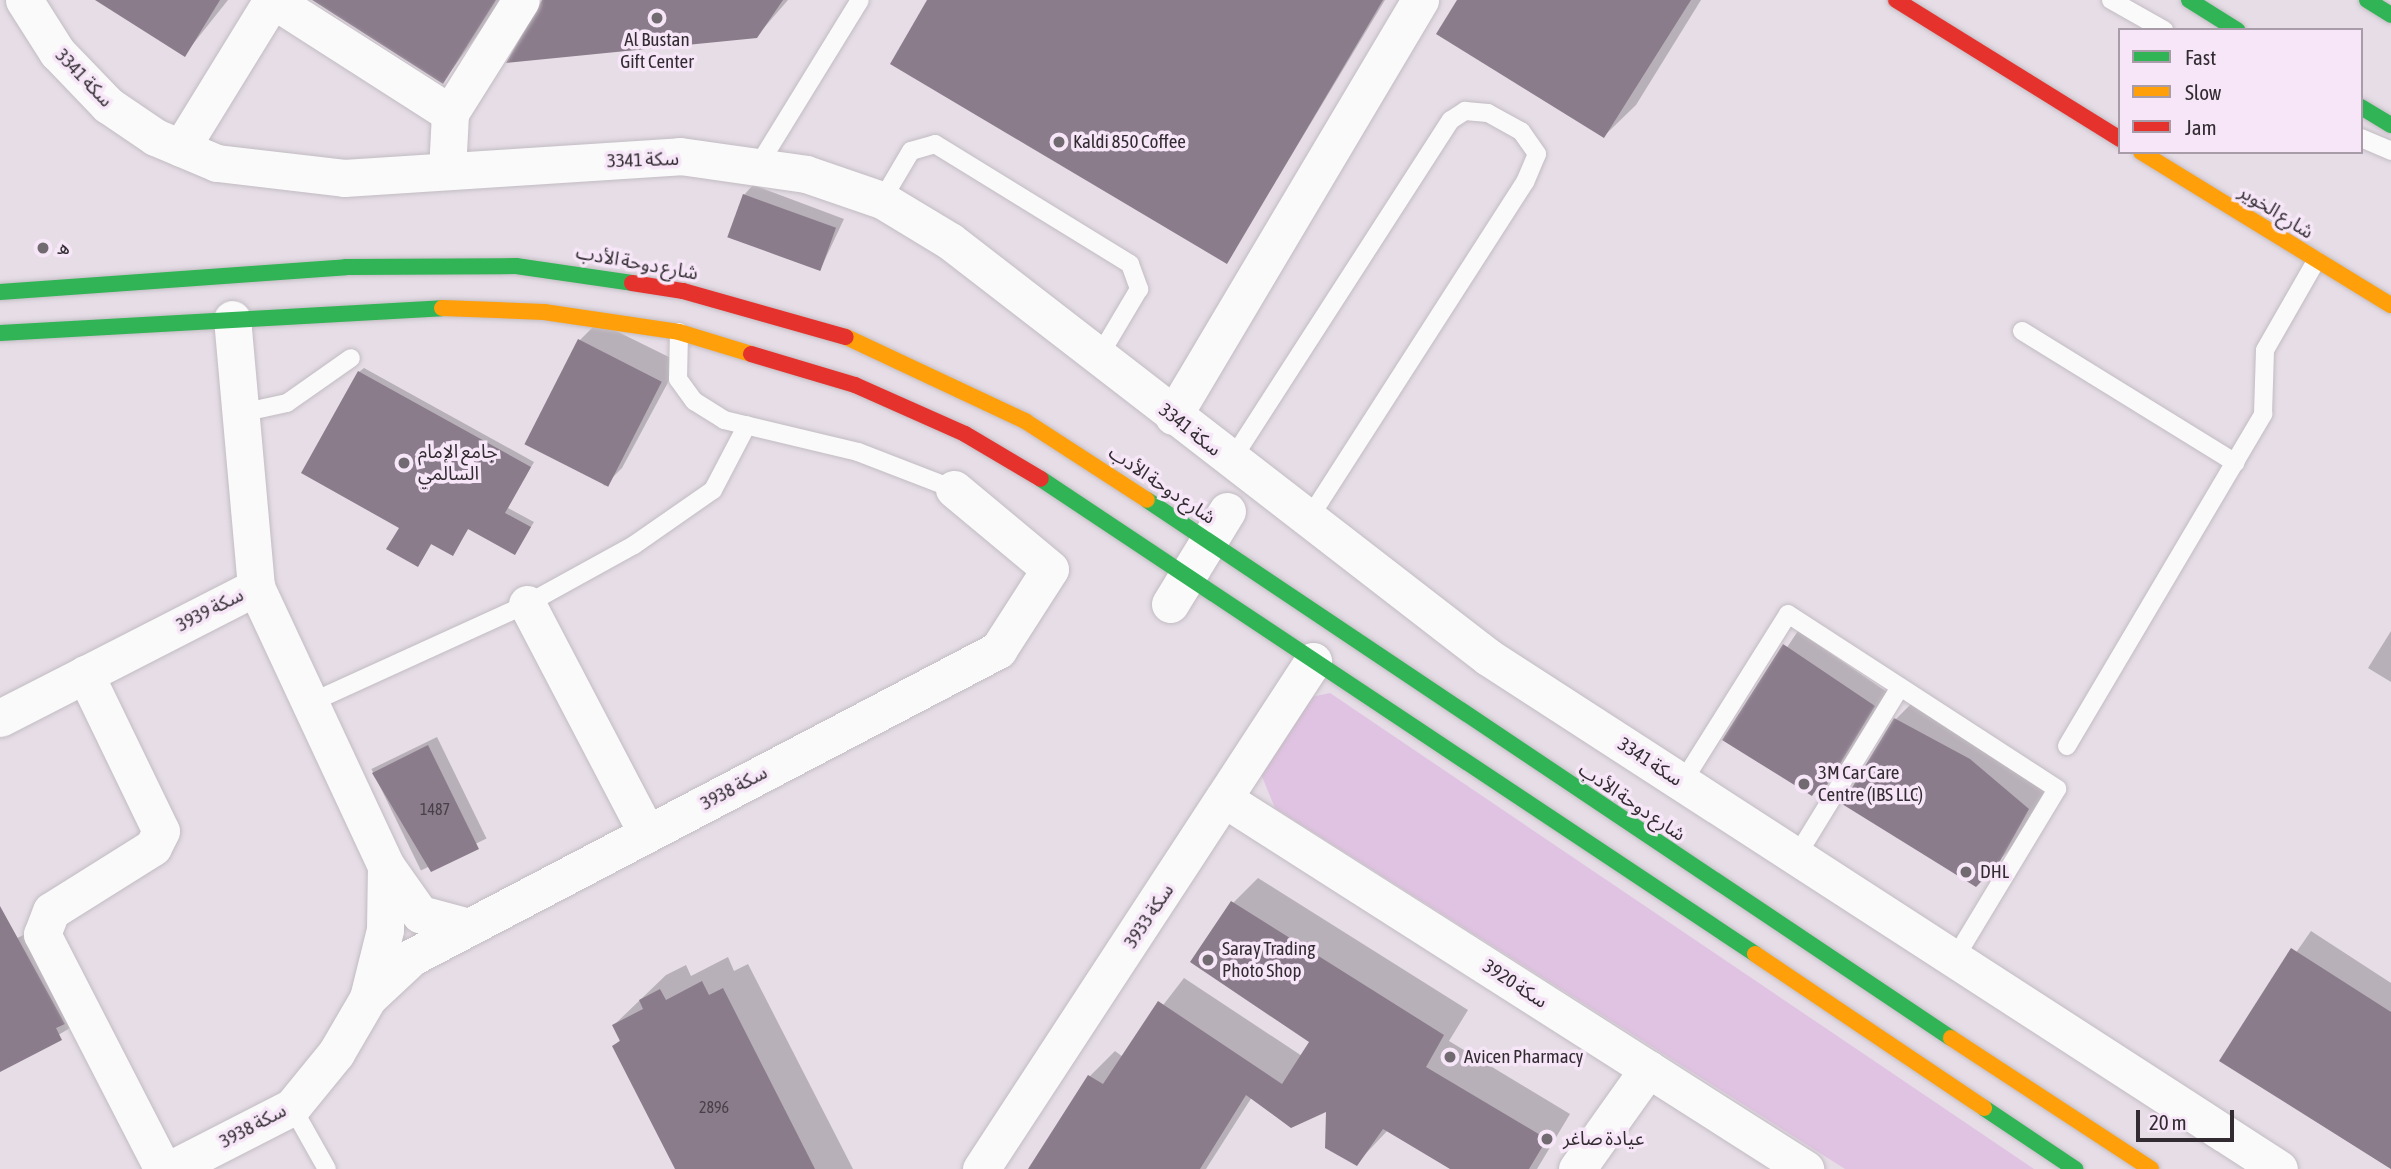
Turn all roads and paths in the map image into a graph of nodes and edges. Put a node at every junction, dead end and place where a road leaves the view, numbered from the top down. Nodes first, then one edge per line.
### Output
1 (24, 0) edge
2 (273, 0) edge
3 (521, 0) edge
4 (860, 0) edge
5 (1420, 0) edge
6 (1896, 0) edge
7 (2111, 0) edge
8 (2189, 0) edge
9 (2367, 0) edge
10 (2391, 15) edge
11 (2160, 28) edge
12 (2234, 28) edge
13 (2363, 108) edge
14 (450, 113) junction
15 (2391, 125) edge
16 (2118, 138) edge
17 (2363, 139) edge
18 (181, 148) junction
19 (2391, 151) edge
20 (2144, 154) edge
21 (756, 170) junction
22 (447, 171) junction
23 (882, 200) junction
24 (2316, 261) junction
25 (0, 292) edge
26 (2391, 305) edge
27 (232, 319) junction
28 (2022, 331) dead end
29 (679, 332) junction
30 (0, 333) edge
31 (352, 358) dead end
32 (1098, 358) junction
33 (241, 413) junction
34 (1172, 416) junction
35 (747, 425) junction
36 (1231, 462) junction
37 (2236, 463) junction
38 (954, 489) joint
39 (1307, 521) junction
40 (1217, 526) junction
41 (256, 587) junction
42 (1178, 590) junction
43 (527, 604) junction
44 (1313, 661) junction
45 (85, 674) junction
46 (1900, 687) junction
47 (310, 703) junction
48 (0, 718) edge
49 (2067, 746) dead end
50 (1682, 783) junction
51 (1226, 800) junction
52 (646, 834) junction
53 (1796, 857) junction
54 (386, 866) junction
55 (469, 927) junction
56 (1954, 960) junction
57 (368, 998) junction
58 (1648, 1069) junction
59 (292, 1107) junction
60 (163, 1169) edge
61 (171, 1169) edge
62 (327, 1169) edge
63 (981, 1169) edge
64 (1577, 1169) edge
65 (1805, 1169) edge
66 (2075, 1169) edge
67 (2151, 1169) edge
68 (2279, 1169) edge

1 - 18 street, سكة 3341
2 - 14 street
2 - 18 street
3 - 14 street
4 - 21 lane
5 - 34 street
6 - 16 main road
7 - 11 lane
8 - 12 main road
9 - 10 main road
13 - 15 main road
14 - 22 street
17 - 19 lane
18 - 22 street, سكة 3341
20 - 24 main road, شارع الخوير
21 - 22 street, سكة 3341
21 - 23 street, سكة 3341
23 - 32 street, سكة 3341
23 - 32 lane
24 - 26 main road, شارع الخوير
24 - 37 lane
25 - 40 main road, شارع دوحة الأدب
27 - 29 main road
27 - 30 main road
27 - 33 street, سكة 3939
28 - 37 lane
29 - 35 lane
29 - 42 main road
31 - 33 lane
32 - 34 street, سكة 3341
33 - 41 street, سكة 3939
34 - 36 street, سكة 3341
35 - 38 lane
35 - 43 lane
36 - 39 street, سكة 3341
36 - 39 lane
37 - 49 lane
38 - 52 street, سكة 3938
39 - 50 street, سكة 3341
40 - 42 street
40 - 67 main road, شارع دوحة الأدب
41 - 45 street, سكة 3939
41 - 47 street, سكة 3938
42 - 44 main road
43 - 47 lane
43 - 52 street
44 - 51 street, سكة 3933
44 - 66 main road
45 - 48 street, سكة 3939
45 - 60 street
46 - 50 lane
46 - 53 lane
46 - 56 lane
47 - 54 street, سكة 3938
50 - 53 street, سكة 3341
51 - 58 street, سكة 3920
51 - 63 street, سكة 3933
52 - 55 street, سكة 3938
53 - 56 street, سكة 3341
54 - 55 street, سكة 3938
54 - 57 street, سكة 3938
55 - 57 street, سكة 3938
56 - 68 street, سكة 3341
57 - 59 street, سكة 3938
58 - 64 street
58 - 65 street, سكة 3920
59 - 61 street, سكة 3938
59 - 62 lane

